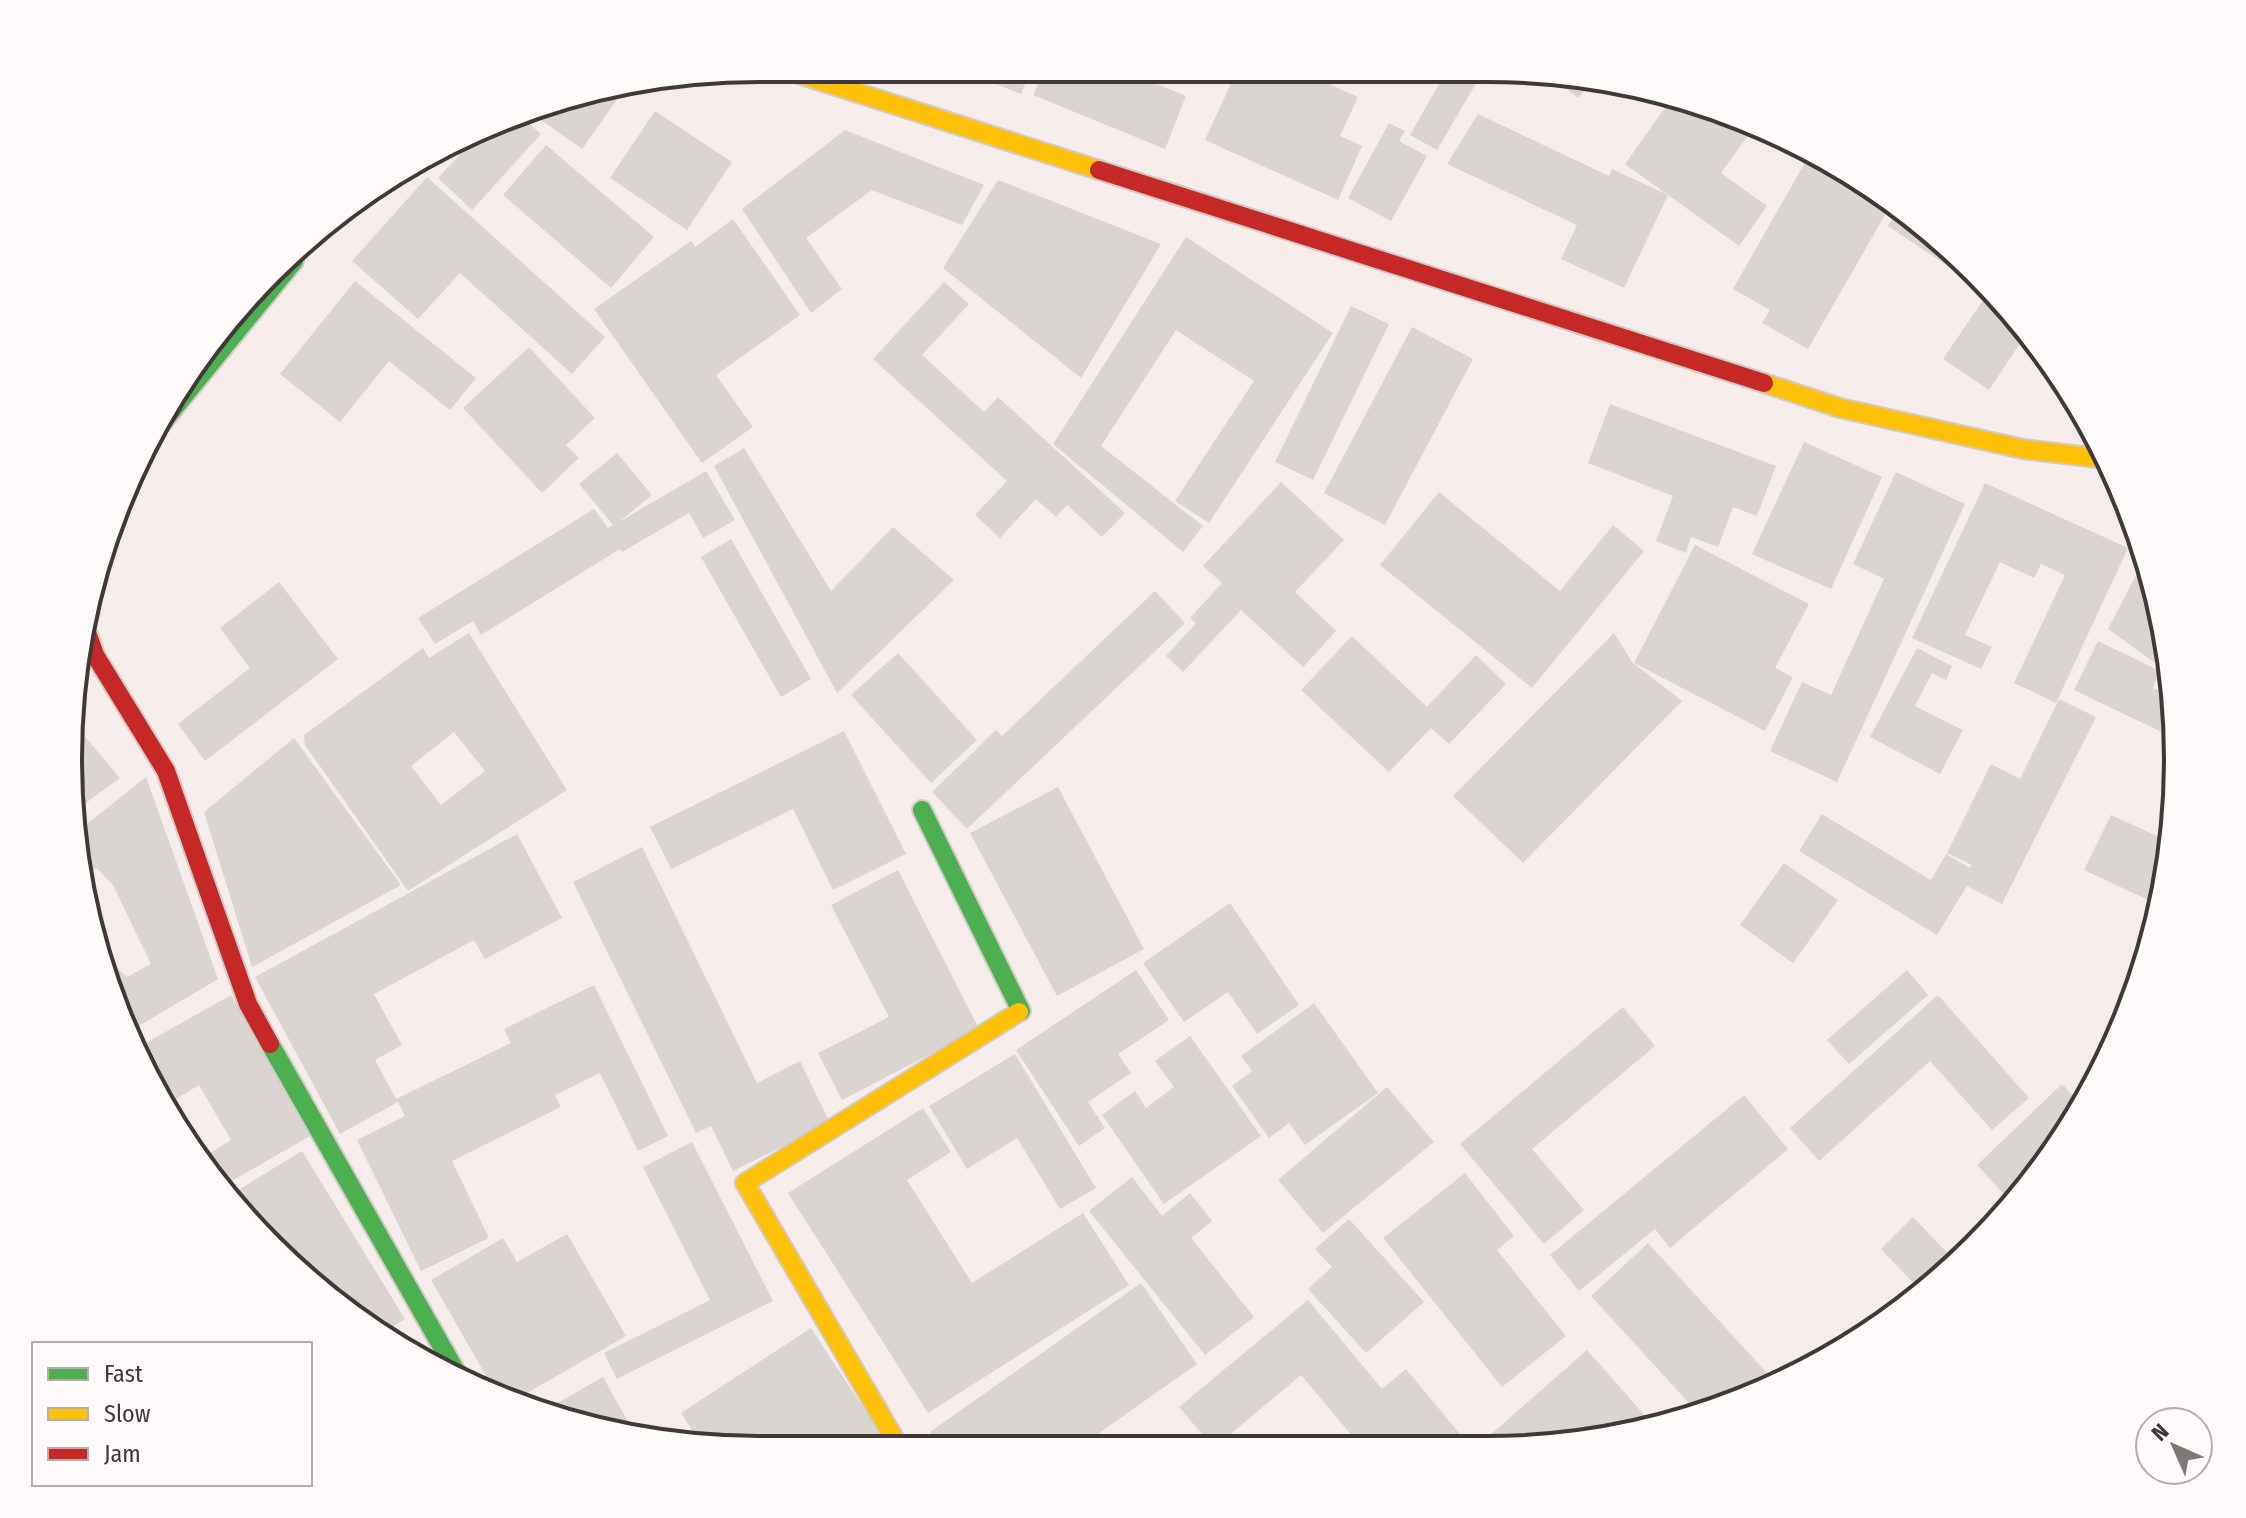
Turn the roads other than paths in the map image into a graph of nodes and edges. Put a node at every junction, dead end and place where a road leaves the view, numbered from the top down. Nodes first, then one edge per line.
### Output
1 (824, 82) edge
2 (265, 296) edge
3 (208, 367) edge
4 (2093, 457) edge
5 (92, 646) edge
6 (922, 810) dead end
7 (450, 1361) edge
8 (893, 1436) edge

1 - 4 street
2 - 3 street
5 - 7 street
6 - 8 street

